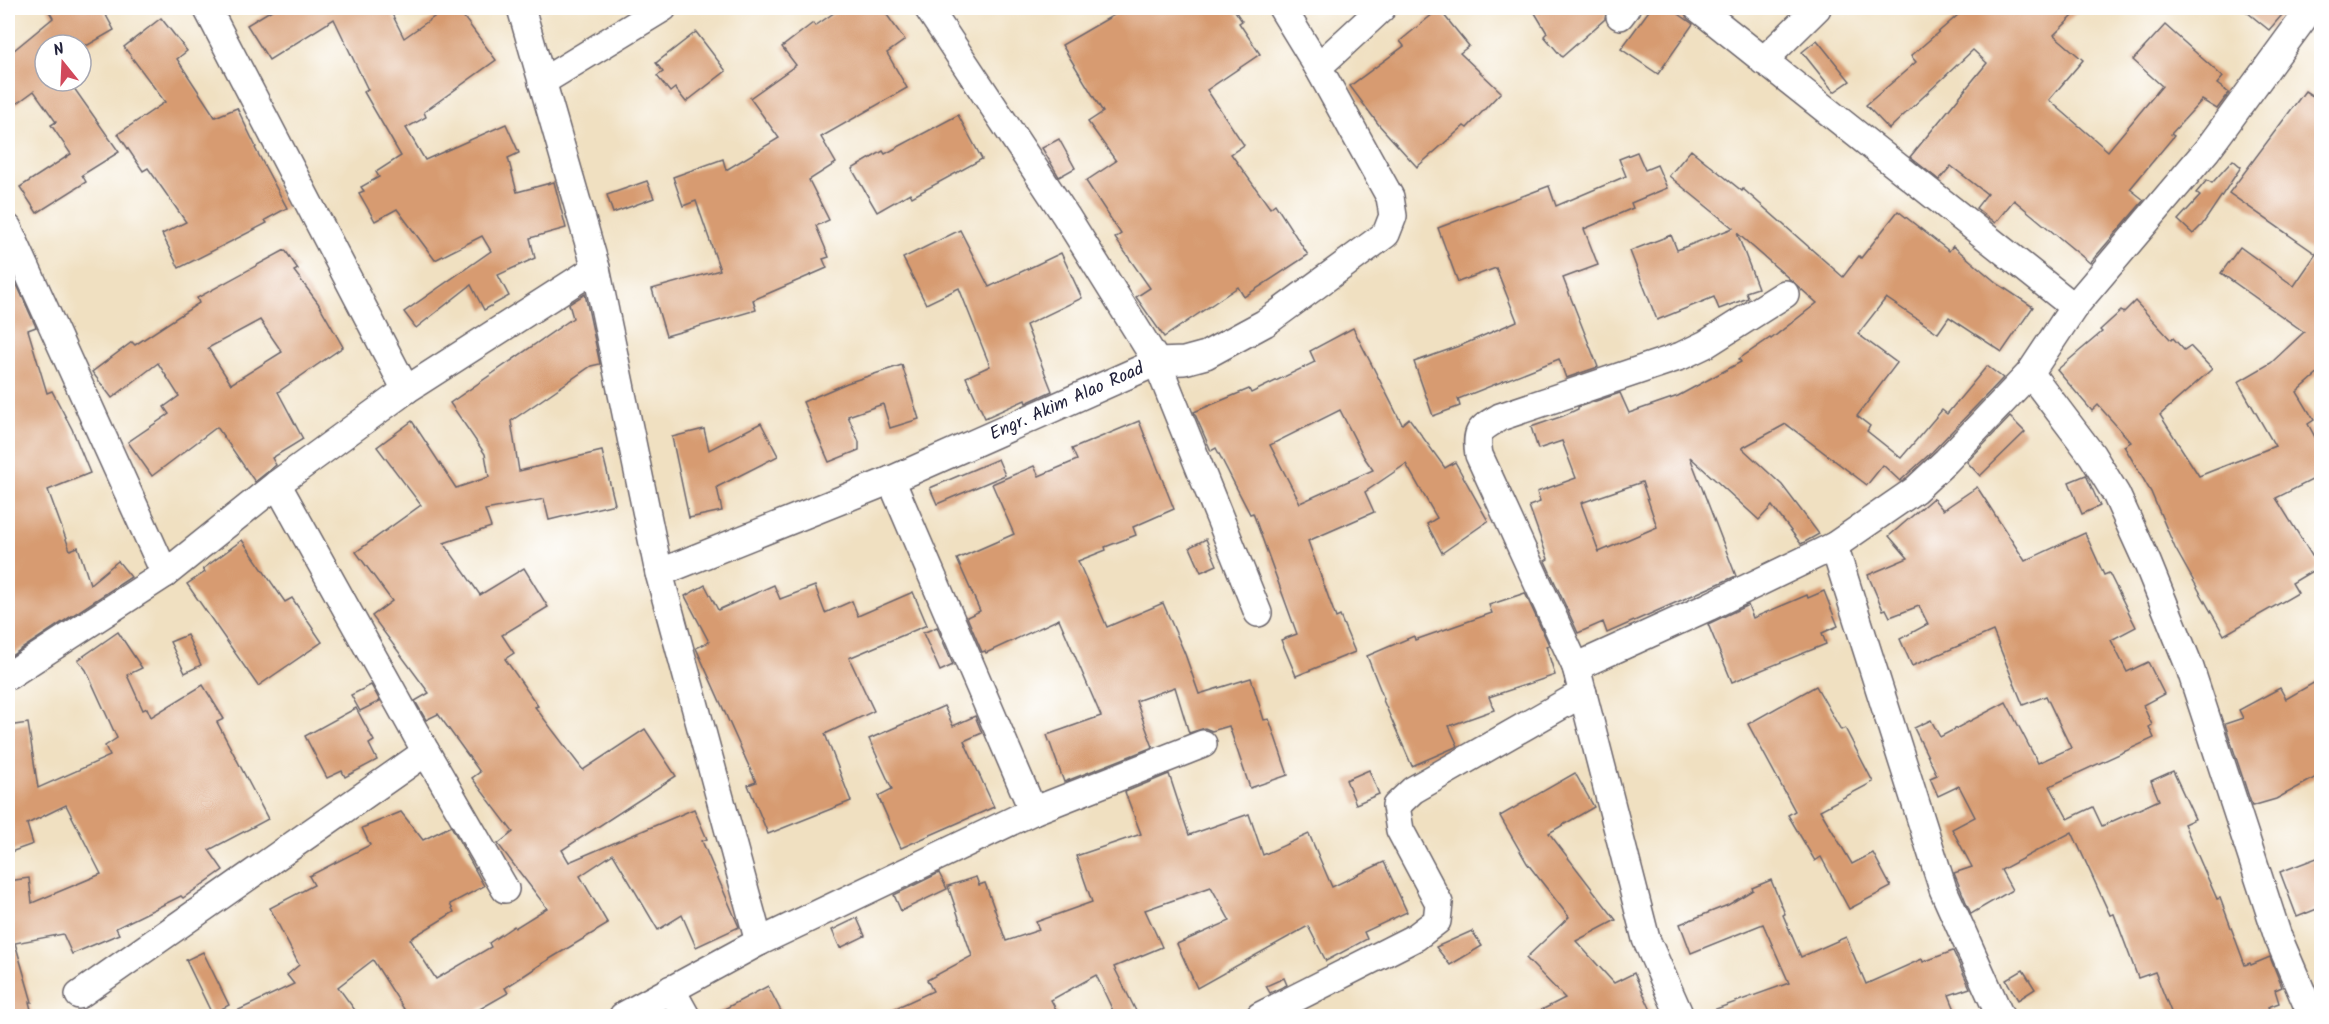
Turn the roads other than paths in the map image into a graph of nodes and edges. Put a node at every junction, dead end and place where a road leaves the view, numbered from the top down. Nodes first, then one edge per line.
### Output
1 (207, 8) edge
2 (521, 8) edge
3 (663, 8) edge
4 (928, 8) edge
5 (1282, 8) edge
6 (1382, 8) edge
7 (1698, 8) edge
8 (1817, 8) edge
9 (2311, 8) edge
10 (1763, 62) junction
11 (1318, 67) junction
12 (542, 82) junction
13 (8, 228) edge
14 (596, 268) junction
15 (1785, 294) dead end
16 (2074, 307) junction
17 (1157, 362) junction
18 (2030, 373) junction
19 (406, 390) junction
20 (891, 480) junction
21 (277, 484) junction
22 (1834, 546) junction
23 (659, 573) junction
24 (165, 574) junction
25 (1258, 612) dead end
26 (8, 676) edge
27 (1579, 680) junction
28 (1203, 744) dead end
29 (426, 752) junction
30 (1033, 811) junction
31 (505, 889) dead end
32 (759, 942) junction
33 (671, 989) junction
34 (79, 995) dead end
35 (623, 1017) edge
36 (686, 1017) edge
37 (1260, 1017) edge
38 (1680, 1017) edge
39 (2000, 1017) edge
40 (2312, 1017) edge

1 - 19 street
2 - 12 street
3 - 12 street
4 - 17 street
5 - 11 street, Engr. Akim Alao Road
6 - 11 street
7 - 10 street
8 - 10 street
9 - 16 street
10 - 16 street
11 - 17 street, Engr. Akim Alao Road
12 - 14 street
13 - 24 street
14 - 19 street
14 - 23 street
15 - 27 street
16 - 18 street
17 - 20 street, Engr. Akim Alao Road
17 - 25 street
18 - 22 street
18 - 40 street
19 - 21 street
20 - 23 street, Engr. Akim Alao Road
20 - 30 street
21 - 24 street
21 - 29 street
22 - 27 street
22 - 39 street
23 - 32 street
24 - 26 street
27 - 37 street
27 - 38 street
28 - 30 street
29 - 31 street
29 - 34 street
30 - 32 street
32 - 33 street
33 - 35 street
33 - 36 street

